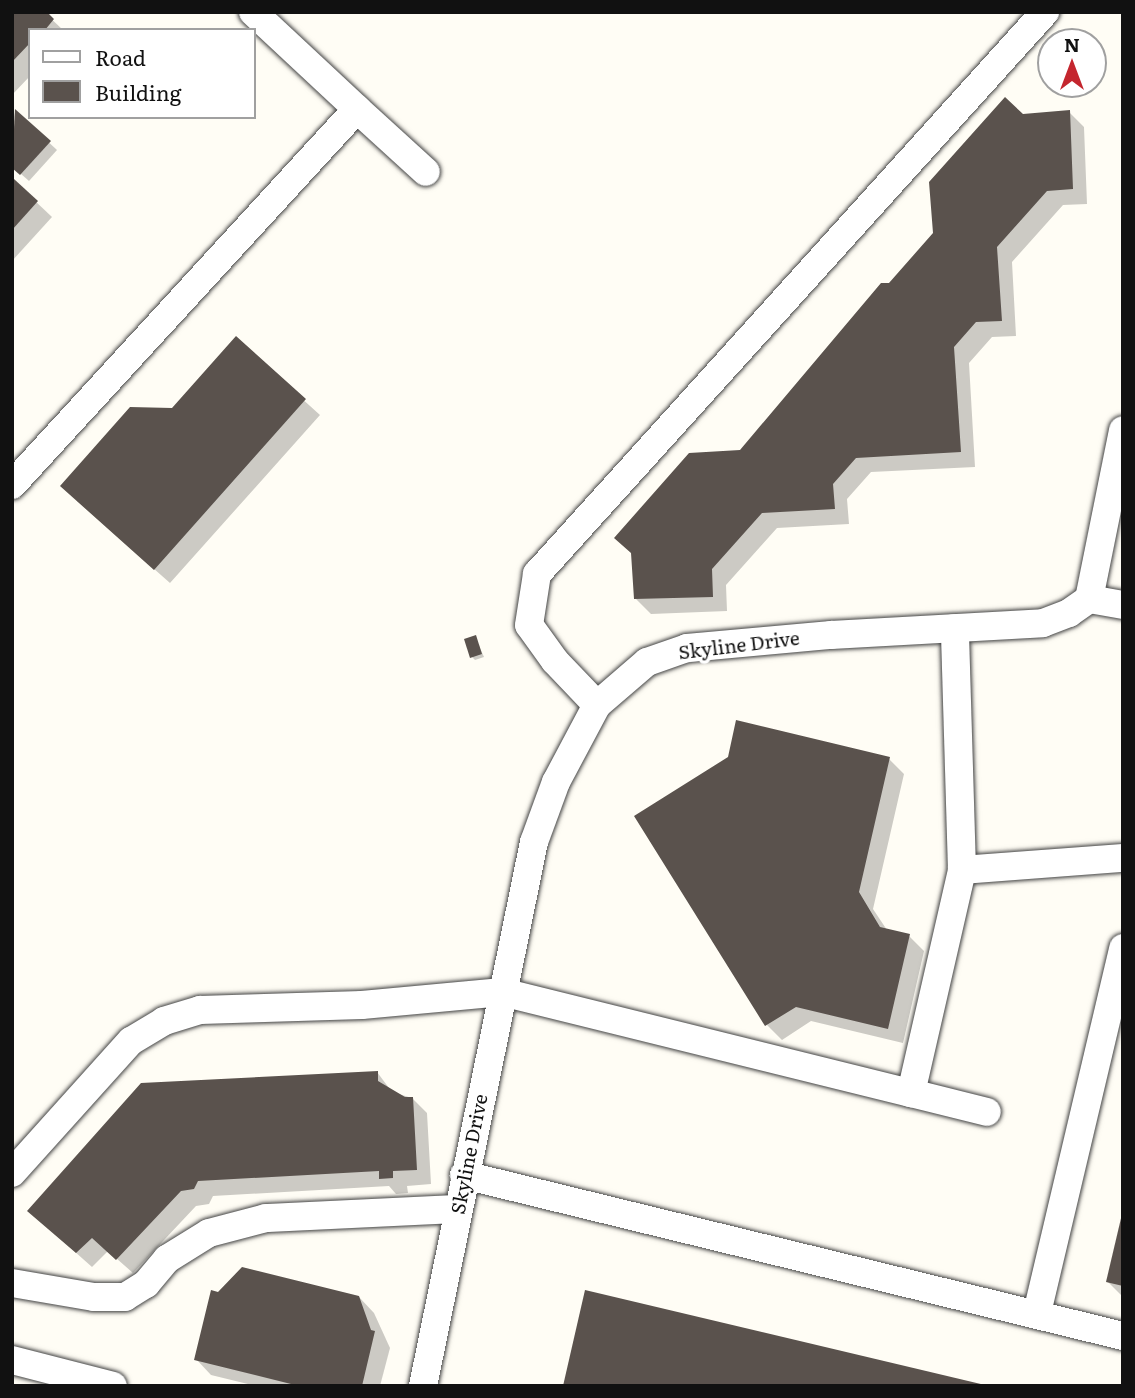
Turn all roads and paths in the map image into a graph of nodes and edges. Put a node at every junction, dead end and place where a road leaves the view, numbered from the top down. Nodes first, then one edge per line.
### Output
1 (253, 12) edge
2 (1045, 12) edge
3 (358, 109) junction
4 (426, 172) dead end
5 (1123, 430) edge
6 (12, 485) edge
7 (1089, 599) junction
8 (1123, 605) edge
9 (955, 628) junction
10 (597, 705) junction
11 (1123, 858) edge
12 (962, 870) junction
13 (1123, 948) edge
14 (502, 992) junction
15 (911, 1093) junction
16 (987, 1112) dead end
17 (12, 1173) edge
18 (464, 1175) junction
19 (458, 1209) junction
20 (12, 1283) edge
21 (1037, 1314) junction
22 (1123, 1336) edge
23 (12, 1360) edge
24 (113, 1386) edge
25 (423, 1386) edge

1 - 3 street
2 - 10 street
3 - 4 street
3 - 6 street
5 - 7 street
7 - 8 street
7 - 9 street, Skyline Drive
9 - 10 street, Skyline Drive
9 - 12 street
10 - 14 street, Skyline Drive
11 - 12 street
12 - 15 street
13 - 21 street
14 - 15 street
14 - 17 street
14 - 18 street, Skyline Drive
15 - 16 street
18 - 19 street, Skyline Drive
18 - 21 street
19 - 20 street
19 - 25 street, Skyline Drive
21 - 22 street
23 - 24 street

